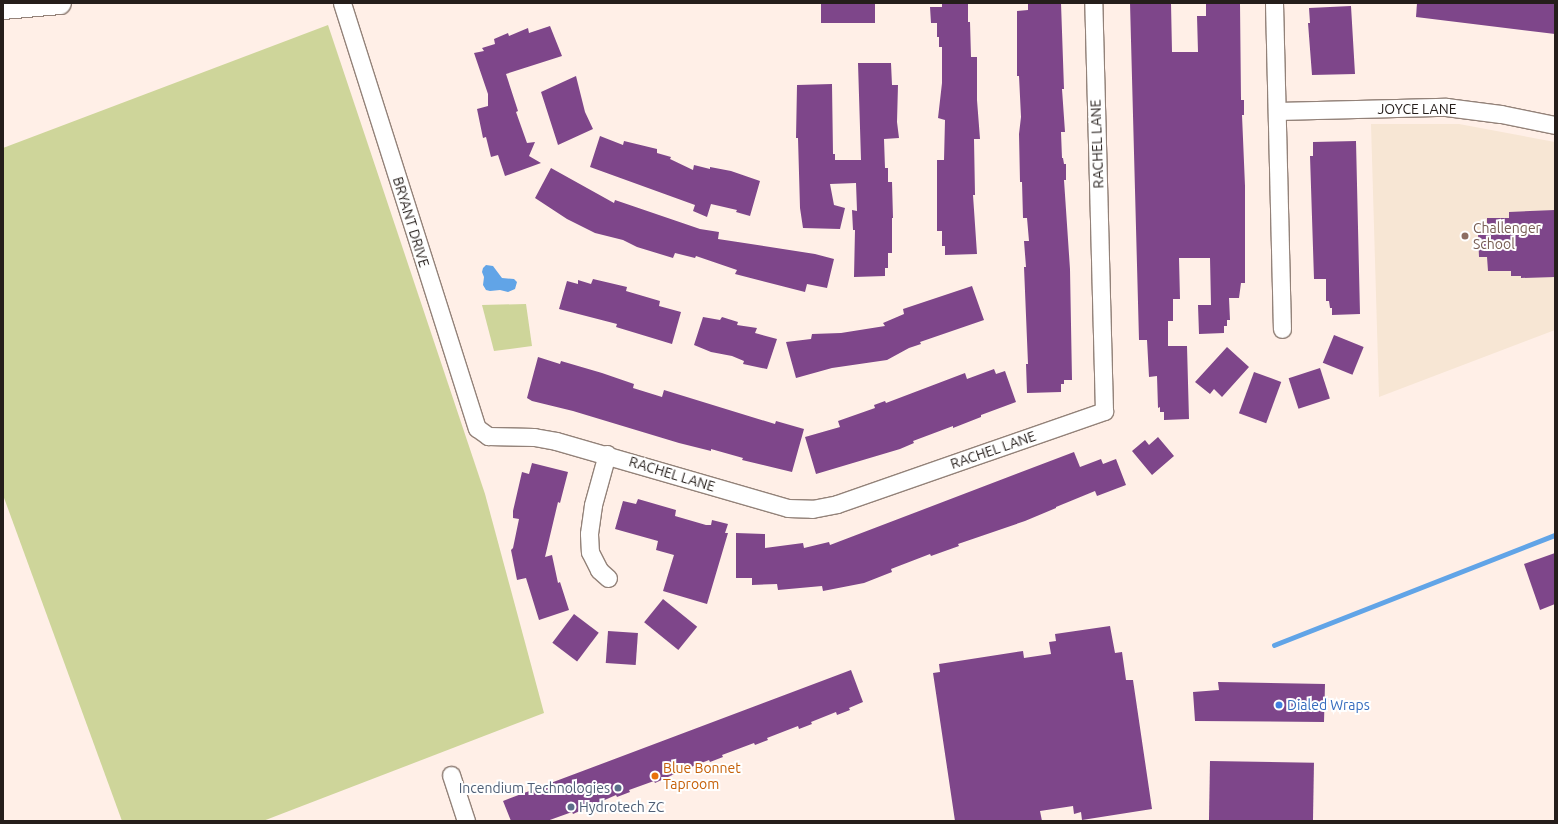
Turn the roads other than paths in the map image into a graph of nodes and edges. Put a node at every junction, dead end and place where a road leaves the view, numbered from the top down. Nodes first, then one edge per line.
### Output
1 (60, 3) edge
2 (342, 3) edge
3 (1093, 3) edge
4 (1274, 3) edge
5 (3, 8) edge
6 (1277, 111) junction
7 (1555, 125) edge
8 (1282, 329) dead end
9 (488, 436) joint
10 (607, 454) junction
11 (608, 578) dead end
12 (451, 774) dead end
13 (466, 821) edge

1 - 5 main road
2 - 9 street, BRYANT DRIVE
3 - 10 street, RACHEL LANE
4 - 6 street
6 - 7 street, JOYCE LANE
6 - 8 street
9 - 10 street, RACHEL LANE
10 - 11 street
12 - 13 street

